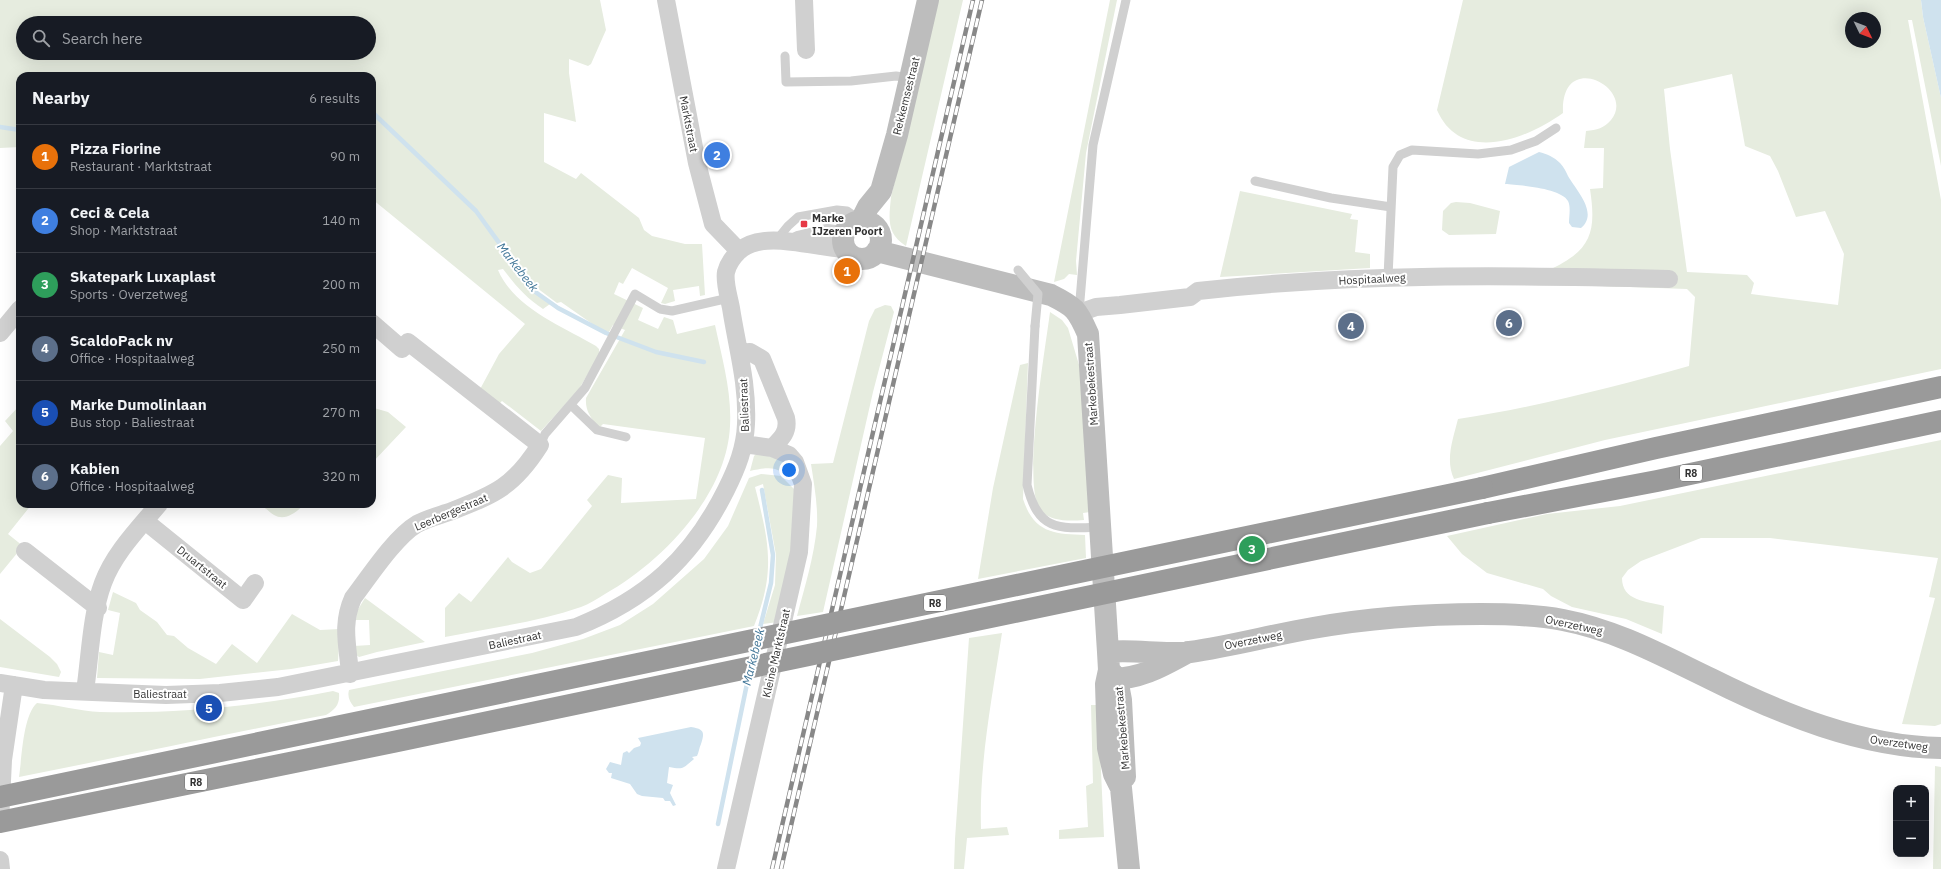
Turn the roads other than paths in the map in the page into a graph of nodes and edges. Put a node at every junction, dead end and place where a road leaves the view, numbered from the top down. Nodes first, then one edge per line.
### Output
1 (666, 0) edge
2 (804, 0) edge
3 (928, 0) edge
4 (1126, 0) edge
5 (806, 50) dead end
6 (785, 56) dead end
7 (910, 78) junction
8 (1556, 128) dead end
9 (1255, 181) dead end
10 (1391, 207) junction
11 (868, 223) junction
12 (775, 242) junction
13 (844, 242) junction
14 (739, 251) junction
15 (877, 252) junction
16 (1018, 270) dead end
17 (1388, 278) junction
18 (1669, 279) dead end
19 (729, 298) junction
20 (16, 314) edge
21 (1079, 314) junction
22 (376, 326) edge
23 (0, 333) edge
24 (740, 353) junction
25 (1941, 387) edge
26 (571, 405) junction
27 (1941, 421) edge
28 (626, 437) dead end
29 (744, 444) junction
30 (540, 445) junction
31 (772, 448) junction
32 (156, 508) edge
33 (145, 521) junction
34 (1100, 527) junction
35 (25, 551) dead end
36 (255, 583) dead end
37 (98, 608) junction
38 (1188, 652) junction
39 (1110, 670) junction
40 (350, 674) junction
41 (7, 684) edge
42 (85, 692) junction
43 (1941, 748) edge
44 (0, 797) edge
45 (0, 822) edge
46 (0, 860) edge
47 (2, 869) edge
48 (726, 869) edge
49 (1129, 869) edge

1 - 14 street, Marktstraat
2 - 5 street
3 - 7 street, Rekkemsestraat
4 - 21 lane
6 - 7 lane
7 - 11 street, Rekkemsestraat
8 - 10 lane
9 - 10 lane
10 - 17 lane
11 - 12 lane
11 - 13 street
11 - 15 street
12 - 13 street
12 - 14 street
13 - 15 street
14 - 19 street, Baliestraat
15 - 21 street, Markebekestraat
16 - 34 lane, bridge
17 - 18 street, Hospitaalweg
17 - 21 street, Hospitaalweg
19 - 24 street, Baliestraat
19 - 26 lane
20 - 23 street
21 - 34 street, Markebekestraat
22 - 30 street
24 - 29 street, Baliestraat
24 - 31 street
25 - 44 highway, R8, bridge
26 - 28 lane
26 - 30 lane
27 - 45 highway, R8, bridge
29 - 31 street, Kleine Marktstraat
29 - 40 street, Baliestraat
30 - 40 street, Leerbergestraat
31 - 48 street, Kleine Marktstraat
32 - 33 street
33 - 36 street, Druartstraat
33 - 37 street
34 - 39 street, Markebekestraat
35 - 37 street
37 - 42 street
38 - 39 street, Overzetweg
38 - 39 street, Overzetweg
38 - 43 street, Overzetweg
39 - 49 street, Markebekestraat
40 - 42 street, Baliestraat
41 - 42 street, Baliestraat
41 - 45 street
46 - 47 street

